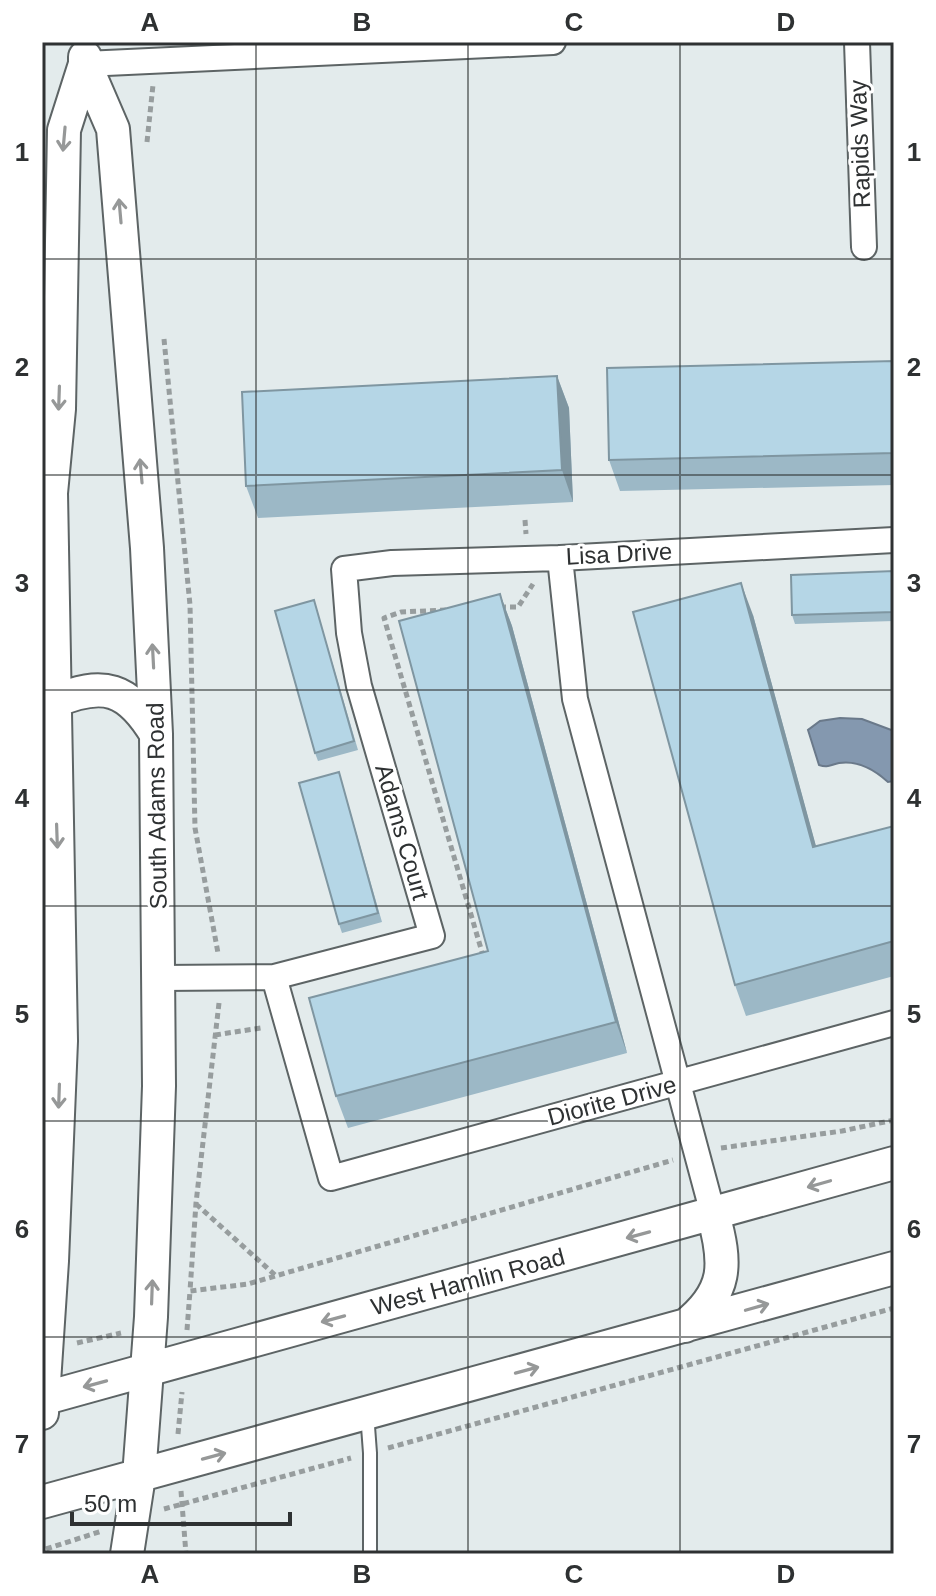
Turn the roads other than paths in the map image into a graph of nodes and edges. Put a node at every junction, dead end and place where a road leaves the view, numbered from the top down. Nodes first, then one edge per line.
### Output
1 (553, 42) edge
2 (857, 42) edge
3 (400, 46) edge
4 (85, 53) edge
5 (864, 247) dead end
6 (894, 540) edge
7 (560, 558) junction
8 (344, 569) joint
9 (53, 702) junction
10 (156, 734) junction
11 (274, 977) junction
12 (160, 978) junction
13 (894, 1023) edge
14 (678, 1083) junction
15 (894, 1163) edge
16 (713, 1214) junction
17 (894, 1268) edge
18 (682, 1328) junction
19 (147, 1370) junction
20 (42, 1404) edge
21 (367, 1413) junction
22 (139, 1476) junction
23 (42, 1502) edge
24 (120, 1541) edge
25 (370, 1554) edge

1 - 3 street
2 - 5 street, Rapids Way
3 - 4 street
4 -> 9 main road
10 -> 4 main road, South Adams Road
6 - 7 street, Lisa Drive
7 - 8 street, Lisa Drive
7 - 14 street
8 - 11 street, Adams Court
9 - 10 main road
9 -> 20 main road
10 - 12 main road, South Adams Road
11 - 12 street, Adams Court
11 - 14 street, Diorite Drive
19 -> 12 main road, South Adams Road
13 - 14 street, Diorite Drive
14 - 16 street
15 -> 16 main road, West Hamlin Road
16 - 18 main road
16 -> 19 main road, West Hamlin Road
18 -> 17 main road
21 -> 18 main road
19 -> 20 main road, West Hamlin Road
19 - 22 main road, South Adams Road
22 -> 21 main road
21 - 25 lane
22 - 23 main road
22 - 24 main road, South Adams Road

